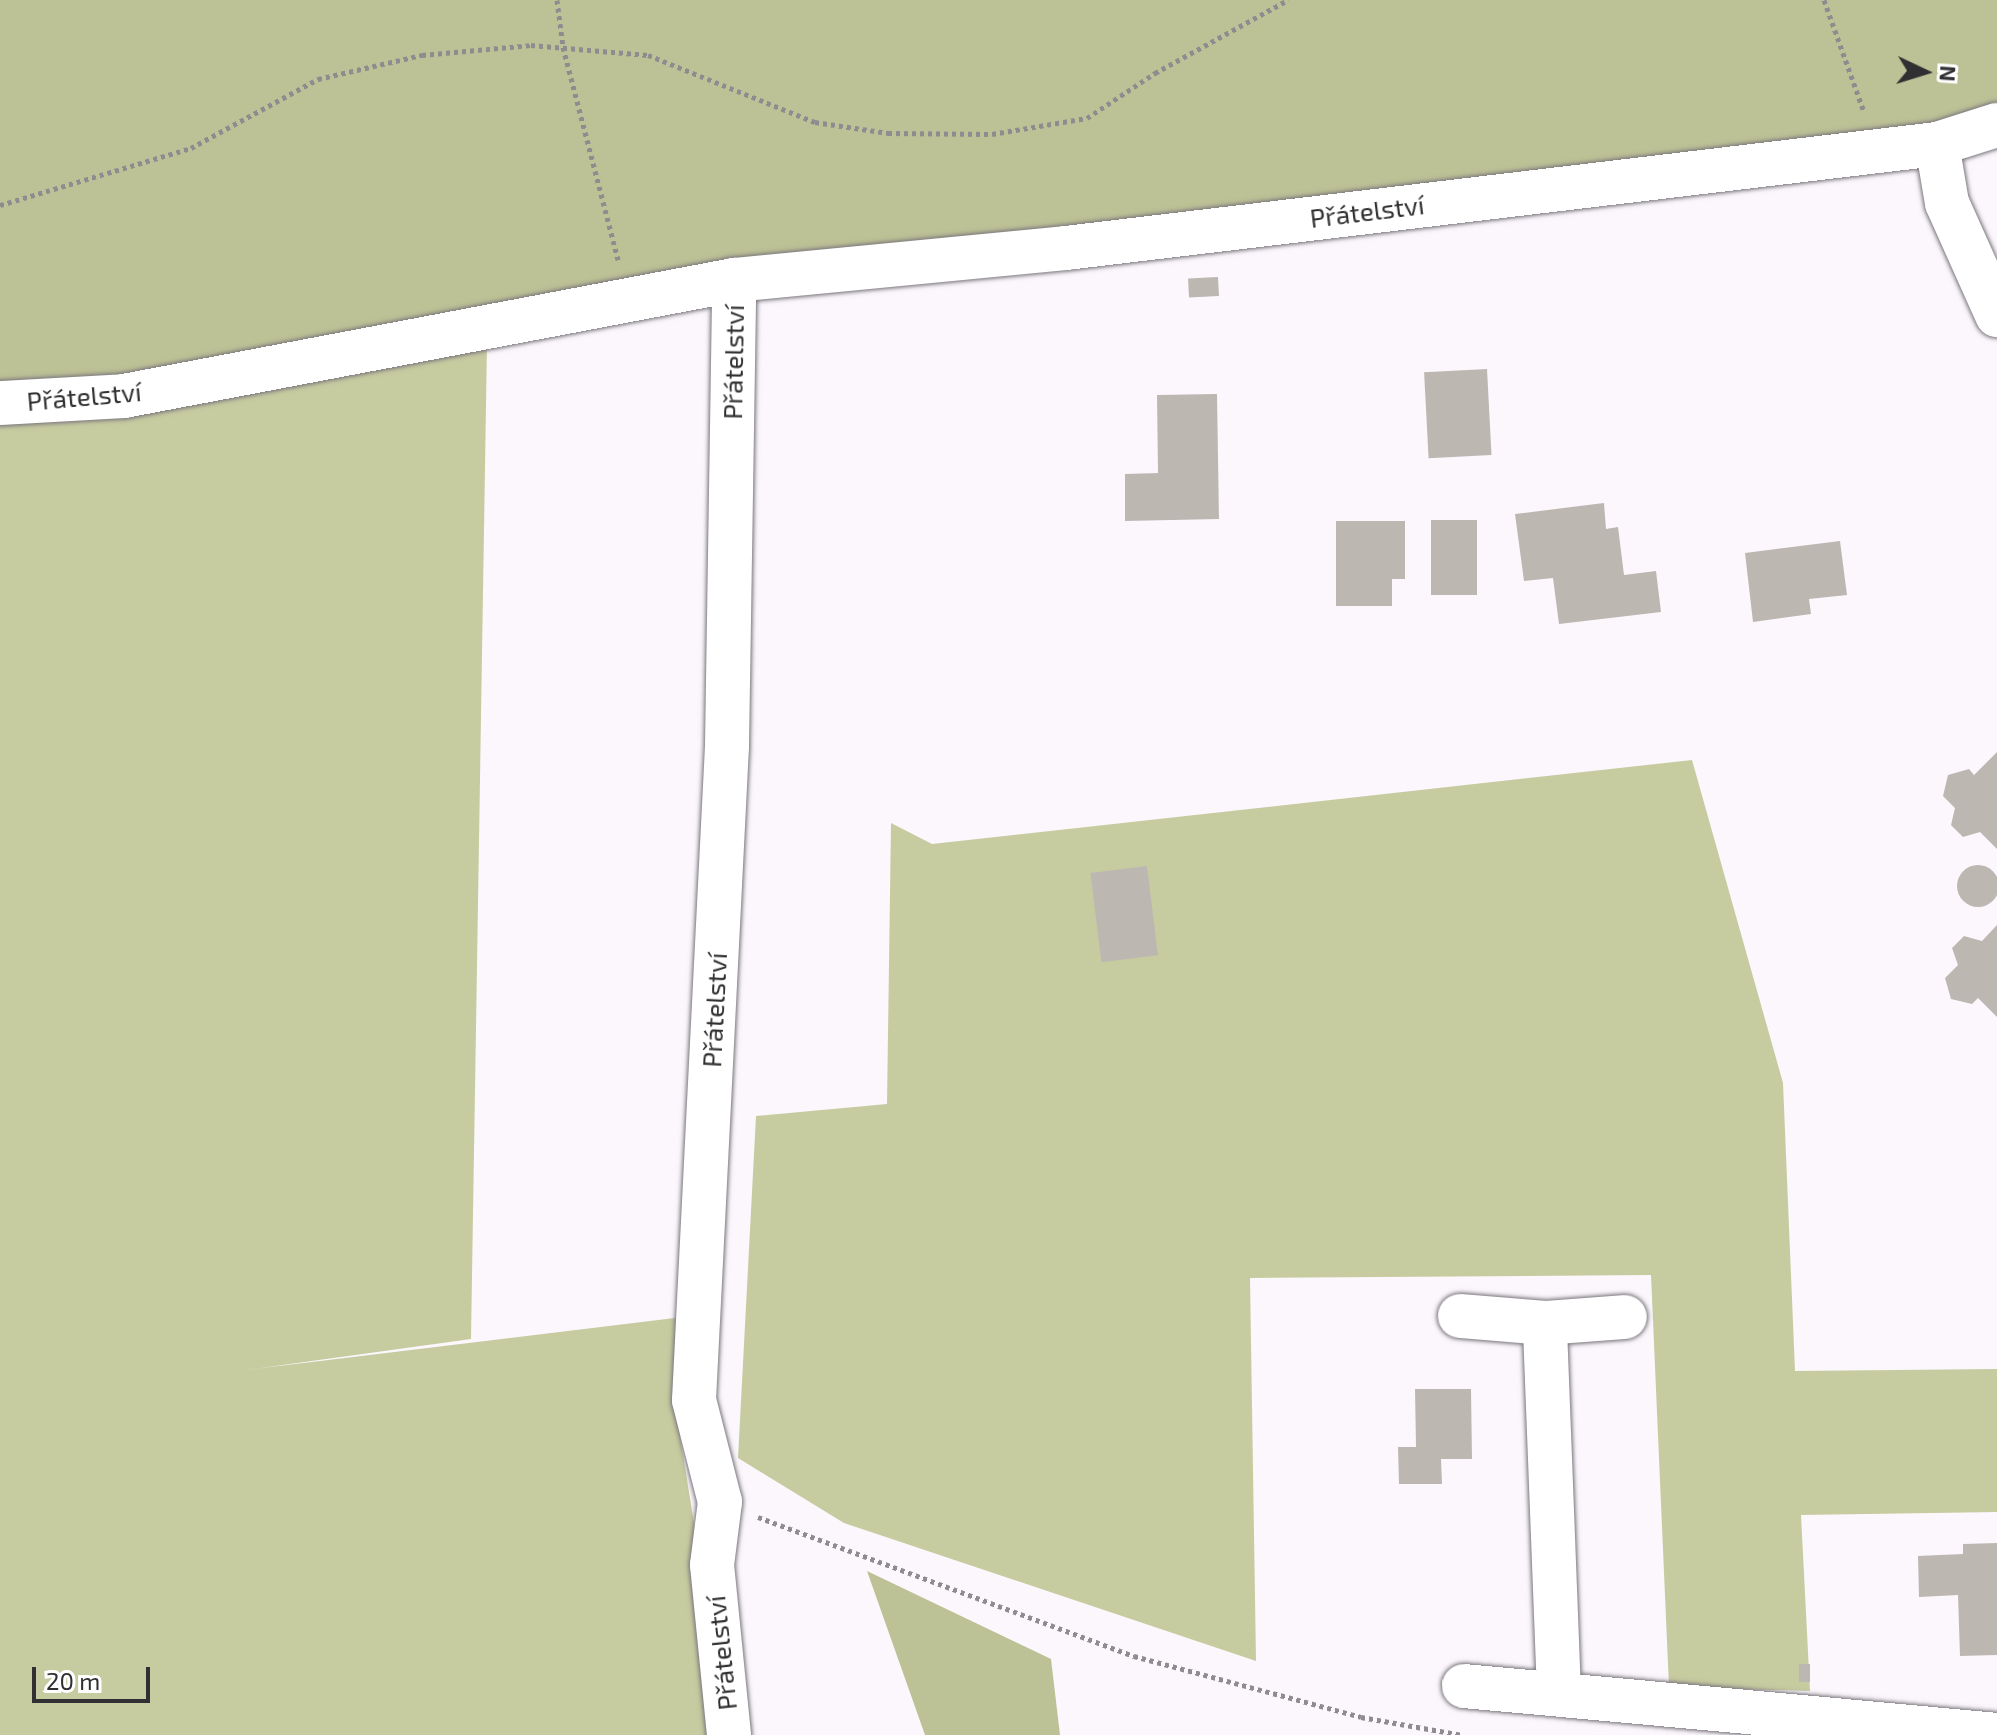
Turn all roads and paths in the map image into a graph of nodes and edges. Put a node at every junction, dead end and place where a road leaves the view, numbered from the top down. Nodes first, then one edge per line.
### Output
1 (557, 0) edge
2 (1288, 0) edge
3 (1824, 0) edge
4 (563, 47) junction
5 (1997, 125) edge
6 (1937, 144) junction
7 (1878, 151) junction
8 (0, 205) edge
9 (734, 280) junction
10 (628, 301) junction
11 (1997, 315) edge
12 (0, 403) edge
13 (1460, 1316) dead end
14 (1625, 1317) dead end
15 (1545, 1323) junction
16 (720, 1502) junction
17 (1464, 1686) dead end
18 (1559, 1693) junction
19 (729, 1735) edge
20 (1462, 1735) edge
21 (1997, 1735) edge

1 - 4 path
2 - 4 path
3 - 7 path
4 - 8 path
4 - 10 path
5 - 6 street, Přátelství
6 - 7 street, Přátelství
6 - 11 street
7 - 9 street, Přátelství
9 - 10 street, Přátelství
9 - 16 street, Přátelství
10 - 12 street, Přátelství
13 - 15 street
14 - 15 street
15 - 18 street
16 - 19 street, Přátelství
16 - 20 path
17 - 18 street
18 - 21 street

